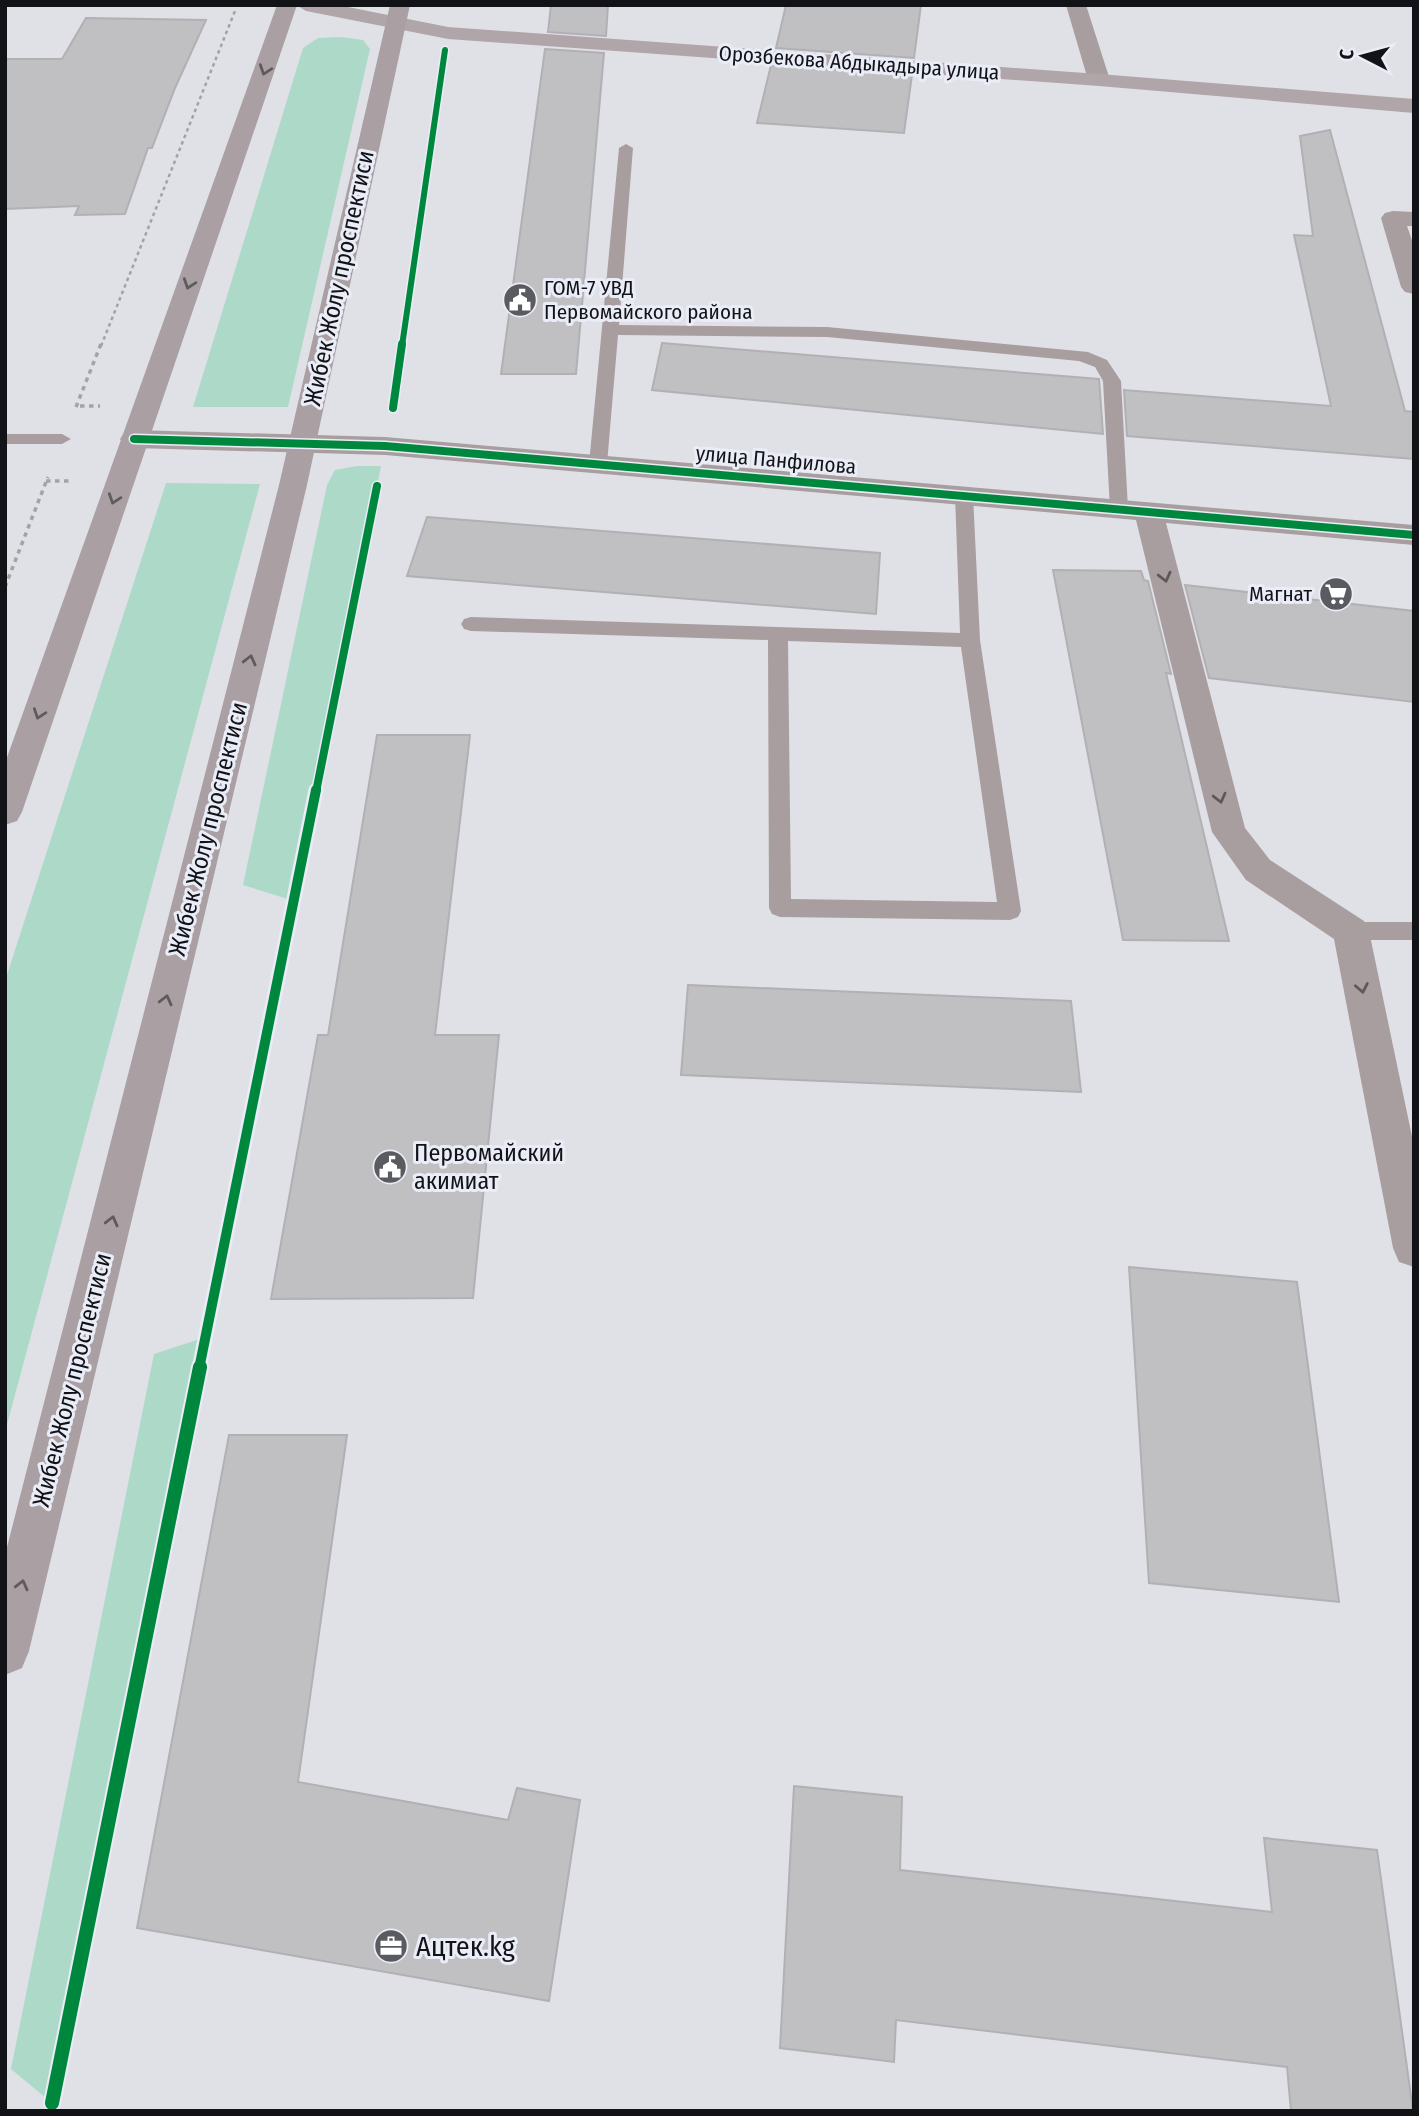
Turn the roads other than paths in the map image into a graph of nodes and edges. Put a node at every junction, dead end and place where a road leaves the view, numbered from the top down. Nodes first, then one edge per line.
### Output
1 (287, 5) edge
2 (306, 5) edge
3 (1076, 5) edge
4 (397, 14) edge
5 (1099, 80) junction
6 (1414, 106) edge
7 (626, 148) dead end
8 (1414, 219) edge
9 (1414, 287) edge
10 (610, 330) junction
11 (5, 439) edge
12 (62, 439) road end
13 (134, 439) junction
14 (302, 443) junction
15 (598, 464) junction
16 (964, 495) junction
17 (1134, 510) junction
18 (1414, 535) edge
19 (471, 624) dead end
20 (778, 634) junction
21 (970, 640) junction
22 (5, 812) edge
23 (1351, 931) junction
24 (1414, 932) edge
25 (1414, 1248) edge
26 (5, 1651) edge

1 -> 13 main road
2 - 4 street, Орозбекова Абдыкадыра улица
3 - 5 street
4 - 5 street, Орозбекова Абдыкадыра улица
4 - 14 main road, Жибек Жолу проспектиси
5 - 6 street, Орозбекова Абдыкадыра улица
7 - 10 lane
8 - 9 street
10 - 15 lane
10 - 17 lane
11 - 12 lane
13 - 14 street, улица Панфилова
13 -> 22 main road
14 - 15 street, улица Панфилова
26 -> 14 main road, Жибек Жолу проспектиси
15 - 16 street, улица Панфилова
16 - 17 street, улица Панфилова
16 - 21 lane
17 - 18 street, улица Панфилова
17 -> 23 street
19 - 20 lane
20 - 21 lane
20 - 21 lane
23 - 24 lane
23 -> 25 street

